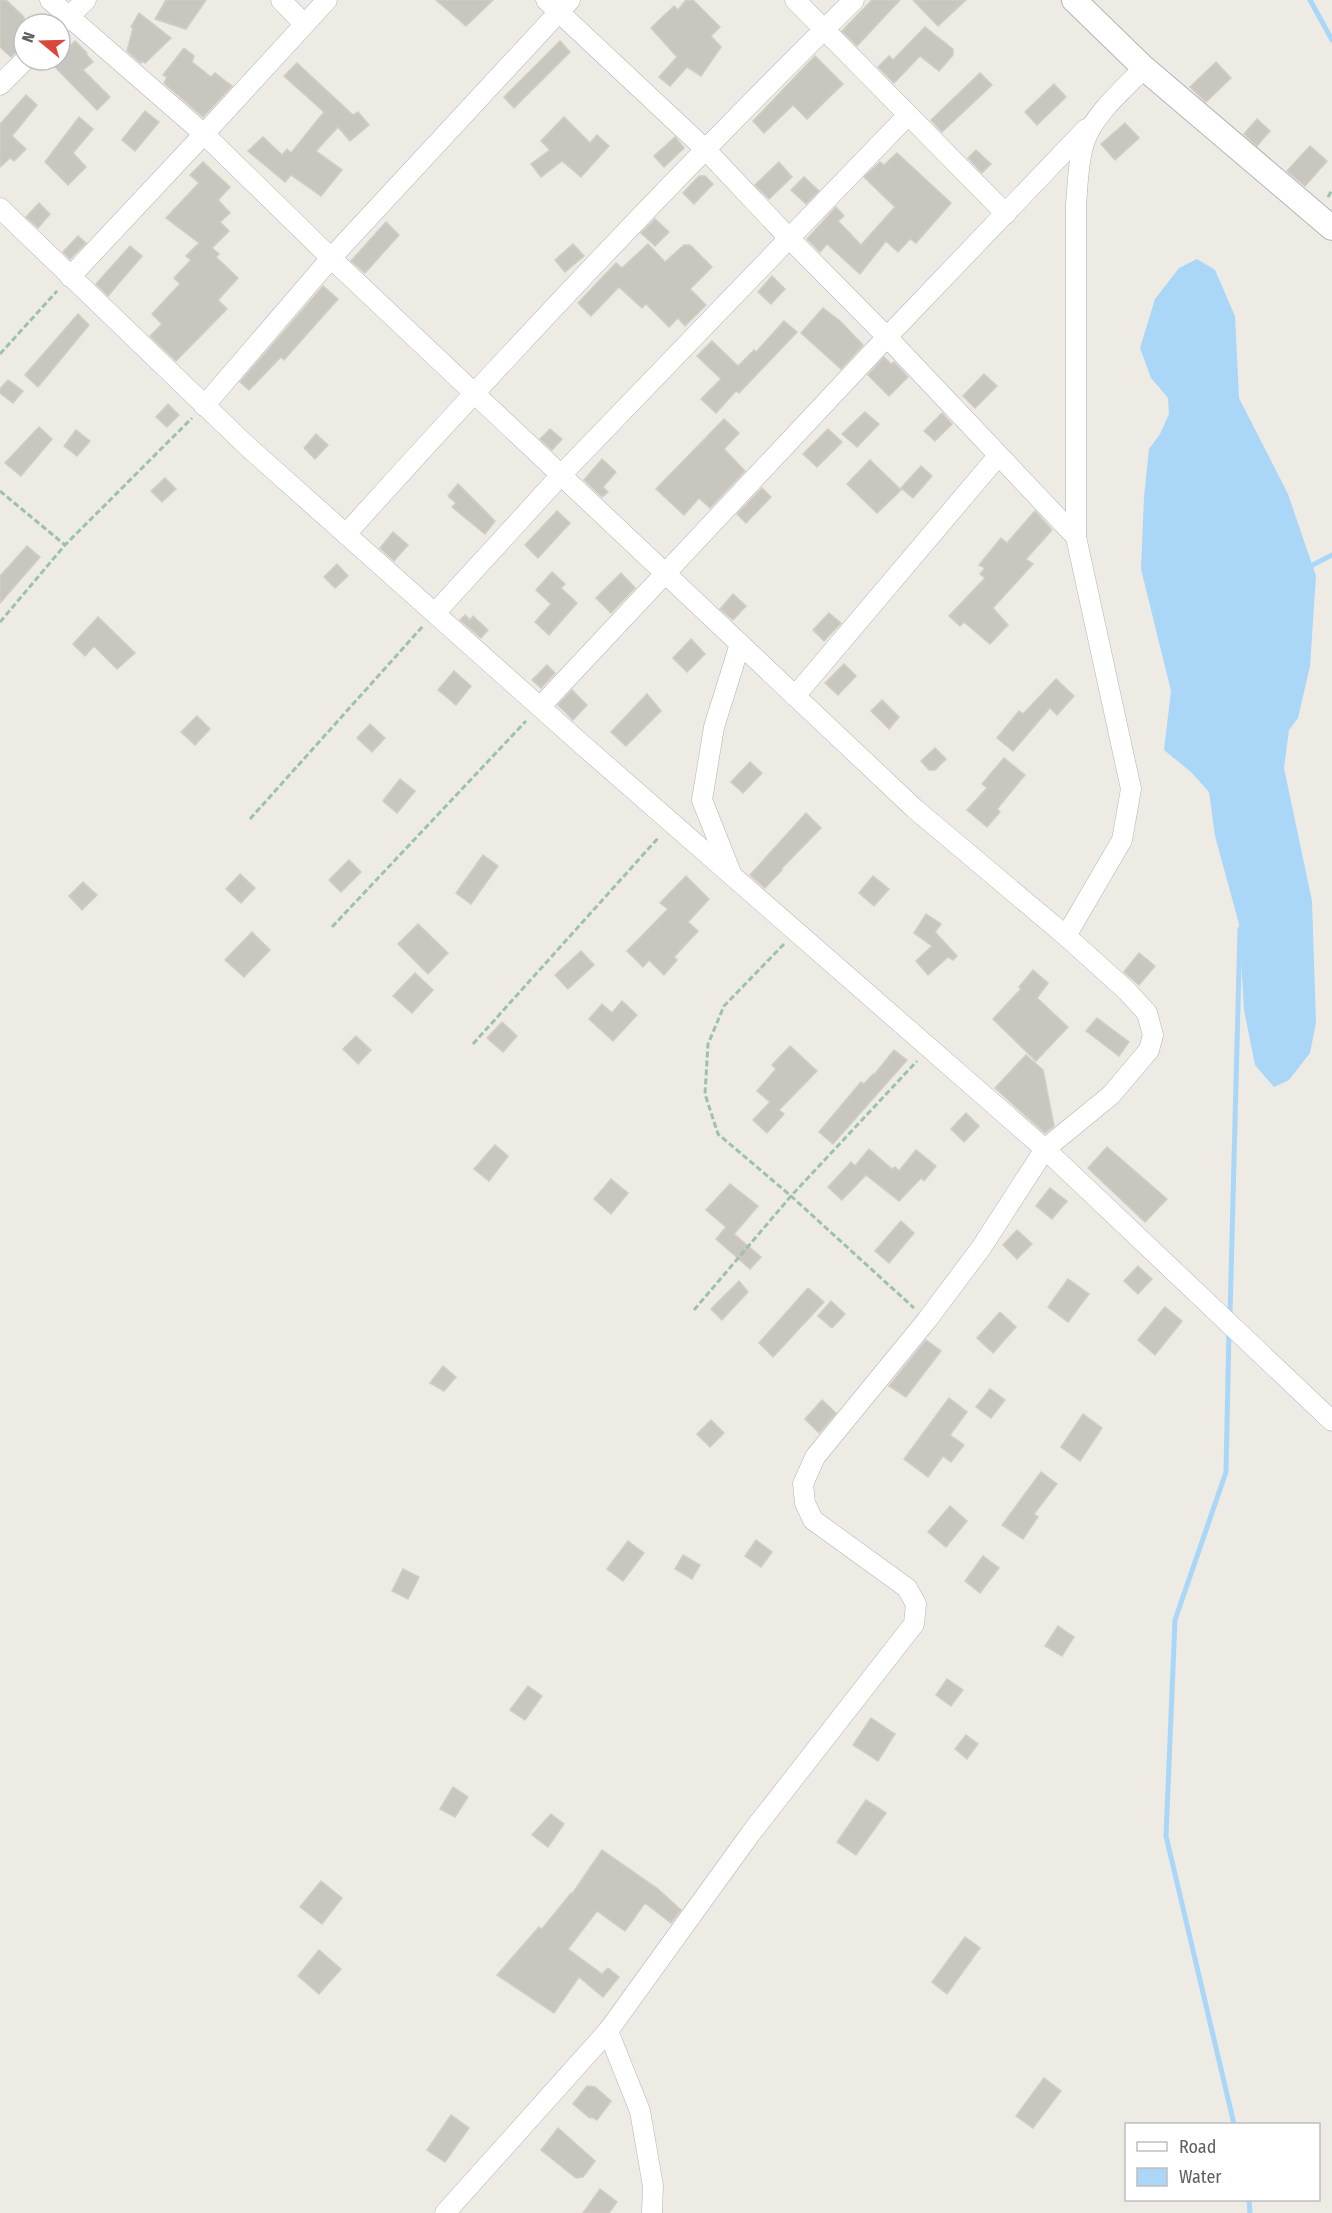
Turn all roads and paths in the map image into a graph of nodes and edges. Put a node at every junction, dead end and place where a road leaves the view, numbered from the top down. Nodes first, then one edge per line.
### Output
1 (86, 0) edge
2 (281, 0) edge
3 (327, 0) edge
4 (795, 0) edge
5 (854, 0) edge
6 (1074, 0) edge
7 (558, 4) edge
8 (72, 13) edge
9 (304, 24) junction
10 (72, 27) edge
11 (823, 30) junction
12 (1144, 68) junction
13 (13, 72) edge
14 (0, 85) edge
15 (908, 115) junction
16 (1098, 117) junction
17 (204, 134) junction
18 (705, 149) junction
19 (0, 208) edge
20 (1006, 214) junction
21 (1332, 228) edge
22 (788, 237) junction
23 (331, 258) junction
24 (70, 277) junction
25 (887, 337) junction
26 (0, 354) edge
27 (473, 393) junction
28 (204, 406) junction
29 (998, 456) junction
30 (561, 475) junction
31 (0, 491) edge
32 (346, 534) junction
33 (1076, 537) junction
34 (65, 545) junction
35 (666, 574) junction
36 (435, 613) junction
37 (0, 622) edge
38 (740, 644) junction
39 (795, 696) junction
40 (540, 707) junction
41 (250, 819) dead end
42 (672, 823) junction
43 (732, 875) junction
44 (332, 927) dead end
45 (797, 932) junction
46 (1066, 936) junction
47 (473, 1044) dead end
48 (930, 1048) junction
49 (1045, 1149) junction
50 (791, 1196) junction
51 (694, 1310) dead end
52 (927, 1320) junction
53 (1332, 1421) edge
54 (608, 2031) junction
55 (445, 2213) edge
56 (652, 2213) edge

1 - 8 street
2 - 9 street
3 - 9 street
4 - 11 street
5 - 11 street
6 - 12 street
7 - 18 street
7 - 23 street
9 - 17 street
10 - 17 street
11 - 15 street
11 - 18 street
12 - 16 street
12 - 21 street
13 - 14 street
15 - 20 street
15 - 22 street
16 - 20 street
16 - 33 street
17 - 23 street
17 - 24 street
18 - 22 street
18 - 27 street
19 - 24 street
20 - 25 street
22 - 25 street
22 - 30 street
23 - 27 street
23 - 28 street
24 - 26 path
24 - 28 street
25 - 29 street
25 - 35 street
27 - 30 street
27 - 32 street
28 - 32 street
28 - 34 path
29 - 33 street
29 - 39 street
30 - 35 street
30 - 36 street
31 - 34 path
32 - 36 street
33 - 46 street
34 - 37 path
35 - 38 street
35 - 40 street
36 - 40 street
36 - 41 path
38 - 39 street
38 - 43 street
39 - 46 street
40 - 42 street
40 - 44 path
42 - 43 street
42 - 47 path
43 - 45 street
45 - 48 street
45 - 50 path
46 - 49 street
48 - 49 street
48 - 50 path
49 - 52 street
49 - 53 street
50 - 51 path
50 - 52 path
52 - 54 street
54 - 55 street
54 - 56 street

